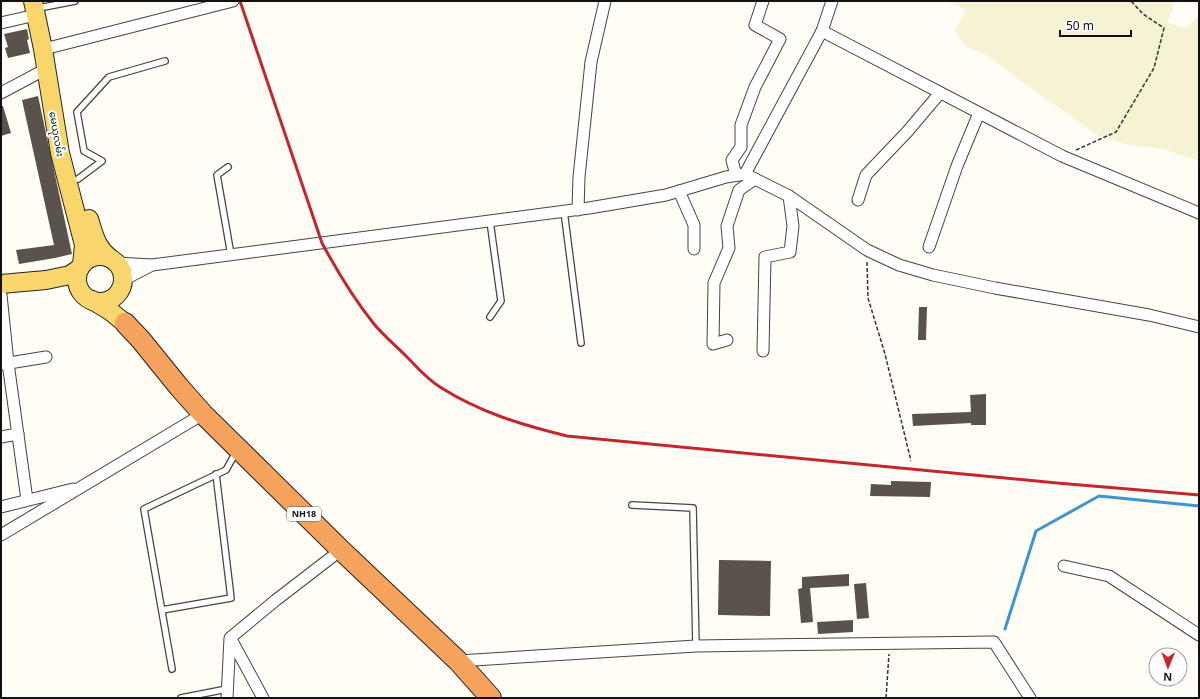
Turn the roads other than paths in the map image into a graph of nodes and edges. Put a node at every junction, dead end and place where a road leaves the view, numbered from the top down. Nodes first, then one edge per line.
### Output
1 (75, 1) edge
2 (233, 1) edge
3 (605, 1) edge
4 (763, 1) edge
5 (832, 1) edge
6 (39, 6) edge
7 (1, 23) edge
8 (822, 31) junction
9 (52, 47) junction
10 (165, 61) dead end
11 (46, 69) junction
12 (1, 93) edge
13 (940, 93) junction
14 (979, 113) junction
15 (228, 167) dead end
16 (745, 176) junction
17 (78, 179) junction
18 (679, 191) junction
19 (789, 196) junction
20 (858, 200) dead end
21 (578, 210) junction
22 (564, 211) junction
23 (1199, 213) edge
24 (490, 220) junction
25 (929, 247) dead end
26 (694, 249) dead end
27 (231, 255) junction
28 (113, 260) junction
29 (152, 265) junction
30 (81, 266) junction
31 (46, 280) junction
32 (123, 282) junction
33 (1, 284) edge
34 (1, 295) edge
35 (87, 296) junction
36 (490, 317) dead end
37 (125, 323) junction
38 (1199, 327) edge
39 (727, 340) dead end
40 (581, 343) dead end
41 (763, 351) dead end
42 (46, 357) dead end
43 (5, 364) edge
44 (203, 414) junction
45 (18, 434) junction
46 (1, 437) edge
47 (238, 448) junction
48 (216, 474) junction
49 (85, 486) junction
50 (27, 500) junction
51 (632, 505) dead end
52 (1, 507) edge
53 (1, 535) edge
54 (341, 550) junction
55 (1064, 566) dead end
56 (162, 610) junction
57 (1199, 635) edge
58 (230, 638) junction
59 (696, 646) junction
60 (458, 661) junction
61 (172, 669) dead end
62 (227, 693) edge
63 (181, 698) edge
64 (263, 698) edge
65 (491, 698) edge
66 (1030, 698) edge

1 - 6 lane
2 - 9 street
3 - 21 street
4 - 16 street
5 - 8 street
6 - 7 street
6 - 9 main road, မေယုလမ်း
6 - 11 main road, မေယုလမ်း
8 - 13 street
8 - 16 street
9 - 17 main road, မေယုလမ်း
10 - 17 lane
11 - 12 street
11 - 30 main road, မေယုလမ်း
13 - 14 street
13 - 20 street
14 - 23 street
14 - 25 street
15 - 27 lane
16 - 18 street
16 - 19 street
16 - 39 street
17 - 28 main road, မေယုလမ်း
18 - 21 street
18 - 26 street
19 - 38 street
19 - 41 street
21 - 22 street
22 - 24 street
22 - 40 lane
24 - 27 street
24 - 36 lane
27 - 29 street
28 - 29 street
28 - 30 main road
28 - 32 main road
29 - 32 street
30 - 31 main road
30 - 35 main road
31 - 33 main road
31 - 35 main road
32 - 35 main road
32 - 37 main road
34 - 43 street
35 - 37 main road
37 - 44 highway, NH18
42 - 43 street
43 - 45 street
44 - 47 highway, NH18
44 - 49 street
45 - 46 street
45 - 50 street
47 - 48 lane
47 - 54 highway, NH18
48 - 56 lane
48 - 56 lane
49 - 50 street
49 - 53 street
50 - 52 street
51 - 59 lane
54 - 58 street
54 - 60 highway, NH18
55 - 57 street
56 - 61 lane
58 - 62 street
58 - 64 street
59 - 60 street
59 - 66 street
60 - 65 highway, NH18
62 - 63 lane

